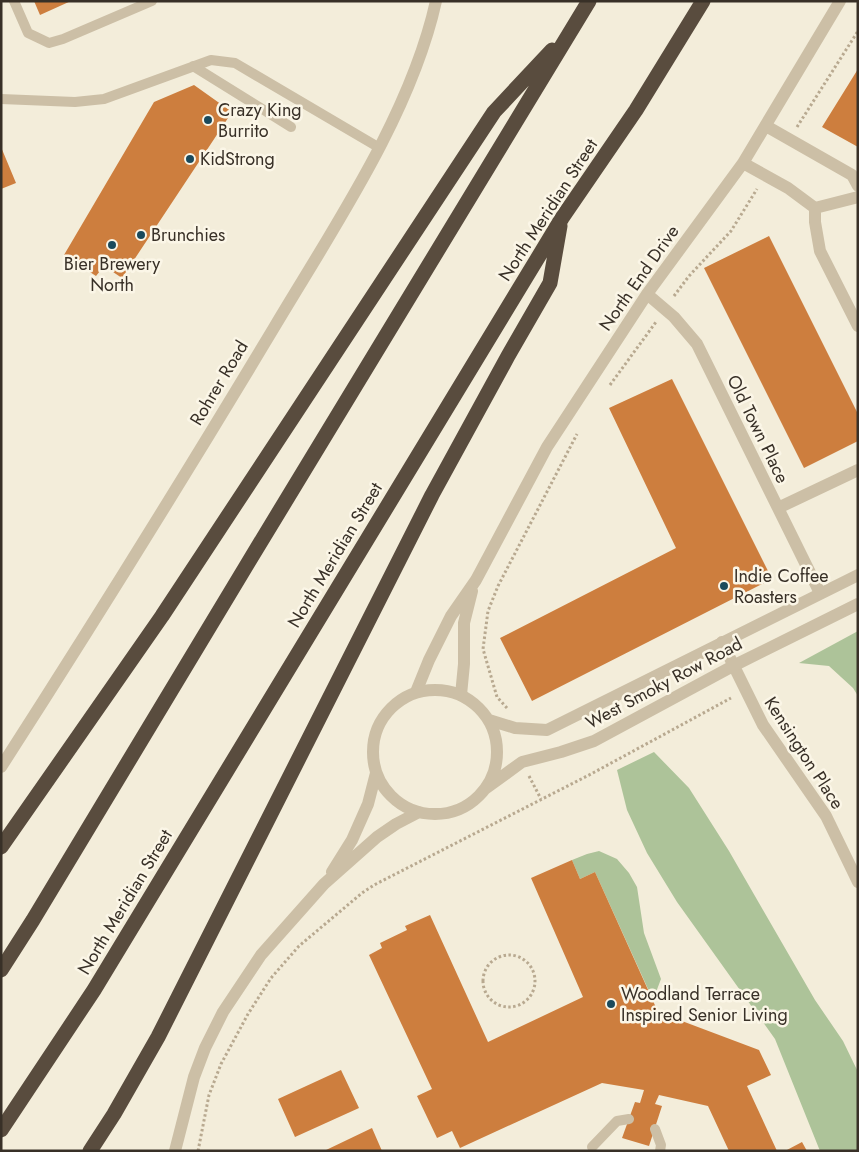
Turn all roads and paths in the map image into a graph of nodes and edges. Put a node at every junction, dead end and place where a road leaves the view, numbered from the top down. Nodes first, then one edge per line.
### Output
1 (14, 1) edge
2 (152, 1) edge
3 (436, 1) edge
4 (589, 1) edge
5 (703, 1) edge
6 (840, 1) edge
7 (572, 29) junction
8 (858, 31) edge
9 (193, 66) junction
10 (1, 99) edge
11 (766, 126) junction
12 (291, 127) dead end
13 (789, 139) junction
14 (378, 147) junction
15 (743, 164) junction
16 (766, 176) junction
17 (858, 186) edge
18 (858, 197) edge
19 (815, 208) junction
20 (562, 218) junction
21 (647, 294) junction
22 (665, 309) junction
23 (858, 326) edge
24 (608, 387) dead end
25 (581, 427) dead end
26 (858, 470) edge
27 (778, 508) junction
28 (858, 575) edge
29 (475, 581) junction
30 (820, 593) junction
31 (858, 604) edge
32 (722, 642) junction
33 (733, 666) junction
34 (745, 691) junction
35 (416, 692) junction
36 (461, 695) junction
37 (508, 710) dead end
38 (489, 720) junction
39 (522, 762) junction
40 (1, 767) edge
41 (376, 773) junction
42 (485, 789) junction
43 (541, 800) junction
44 (419, 812) junction
45 (1, 847) edge
46 (858, 882) edge
47 (324, 884) junction
48 (1, 970) edge
49 (533, 993) joint
50 (629, 1119) dead end
51 (654, 1129) dead end
52 (1, 1130) edge
53 (592, 1146) dead end
54 (90, 1151) edge
55 (175, 1151) edge
56 (198, 1151) edge
57 (660, 1151) edge

1 - 2 lane
3 - 14 street, Rohrer Road
4 - 7 highway
5 - 20 highway, North Meridian Street
6 - 11 street, North End Drive
7 - 45 highway
7 - 48 highway
8 - 13 path
9 - 10 lane
9 - 12 lane
9 - 14 lane
11 - 13 street
11 - 15 street, North End Drive
13 - 17 street
14 - 40 street, Rohrer Road
15 - 16 street
15 - 21 street, North End Drive
16 - 19 street
16 - 22 path
18 - 19 street
19 - 23 street
20 - 52 highway, North Meridian Street
20 - 54 highway
21 - 22 street, Old Town Place
21 - 29 street, North End Drive
22 - 24 path
22 - 27 street, Old Town Place
25 - 37 path
26 - 27 street
27 - 30 street, Old Town Place
28 - 30 street, West Smoky Row Road
29 - 35 street, North End Drive
29 - 36 street, North End Drive
30 - 32 street, West Smoky Row Road
31 - 33 street, West Smoky Row Road
32 - 33 street, Kensington Place
32 - 38 street, West Smoky Row Road
33 - 34 street, Kensington Place
33 - 39 street, West Smoky Row Road
34 - 43 path
34 - 46 street, Kensington Place
35 - 36 street
35 - 41 street
36 - 38 street
38 - 42 street
39 - 42 street, West Smoky Row Road
39 - 43 path
41 - 44 street
41 - 47 street
42 - 44 street
43 - 56 path
44 - 47 street
47 - 55 street
49 - 49 path
50 - 53 lane
51 - 57 lane

